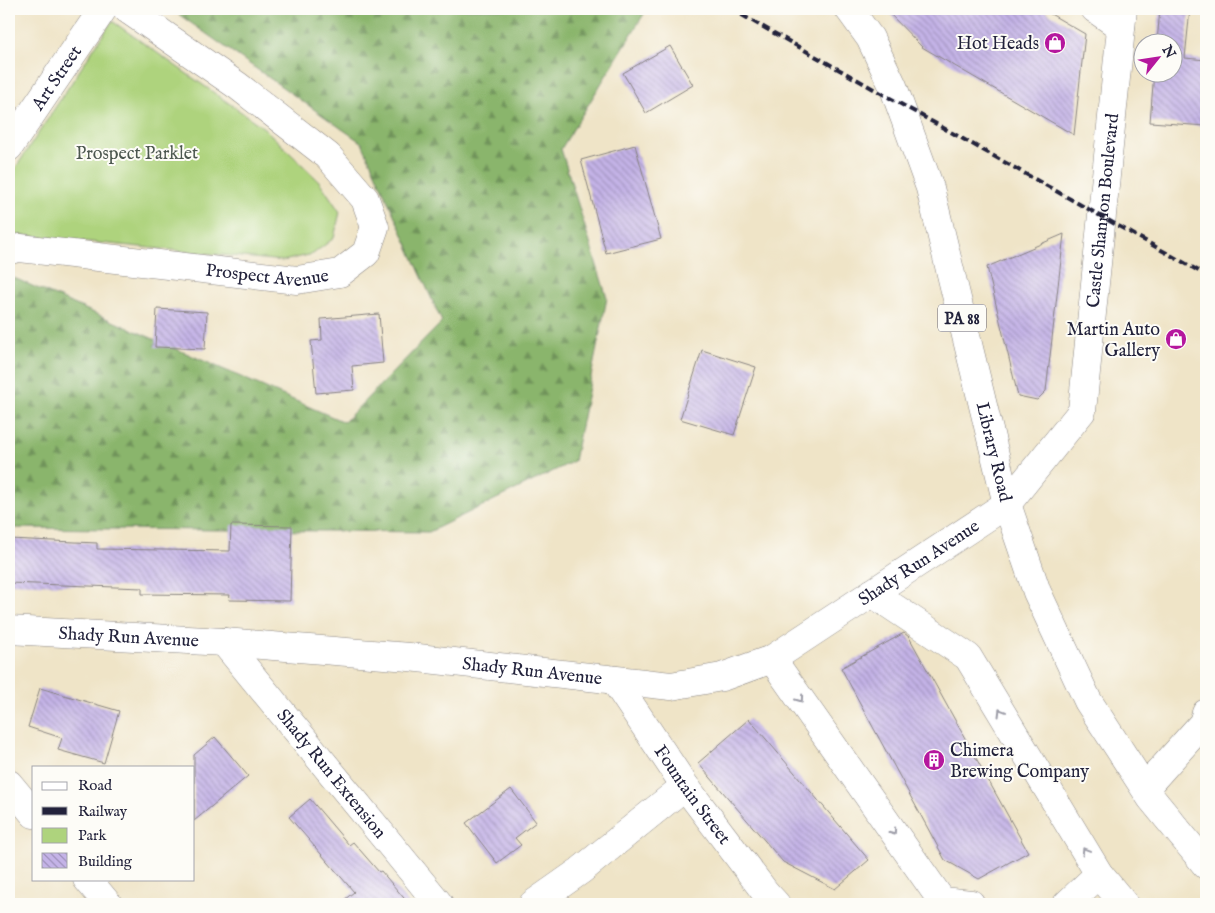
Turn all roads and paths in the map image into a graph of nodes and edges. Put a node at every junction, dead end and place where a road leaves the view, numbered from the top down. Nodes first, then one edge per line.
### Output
1 (103, 9) edge
2 (127, 9) edge
3 (850, 9) edge
4 (1095, 9) edge
5 (1122, 18) edge
6 (9, 147) edge
7 (9, 250) edge
8 (1007, 504) junction
9 (872, 593) junction
10 (9, 630) edge
11 (224, 642) junction
12 (772, 659) junction
13 (614, 680) junction
14 (1205, 721) edge
15 (9, 784) edge
16 (685, 786) junction
17 (1145, 788) junction
18 (32, 812) edge
19 (1206, 865) edge
20 (1099, 874) junction
21 (88, 880) edge
22 (108, 904) edge
23 (439, 904) edge
24 (533, 904) edge
25 (776, 904) edge
26 (971, 904) edge
27 (1067, 904) edge
28 (1124, 904) edge

1 - 6 street, Art Street
2 - 7 street, Prospect Avenue
3 - 8 street, Library Road / PA 88
4 - 5 street
5 - 8 street, Castle Shannon Boulevard
8 - 9 street, Shady Run Avenue
8 - 17 street, Library Road / PA 88
9 - 12 street, Shady Run Avenue
20 -> 9 street
10 - 11 street, Shady Run Avenue
11 - 13 street, Shady Run Avenue
11 - 23 street, Shady Run Extension
12 - 13 street, Shady Run Avenue
12 -> 26 street
13 - 16 street, Fountain Street
14 - 17 street
15 - 18 street
16 - 24 street
16 - 25 street, Fountain Street
17 - 19 street, Library Road / PA 88
20 - 27 street
20 - 28 street
21 - 22 street

